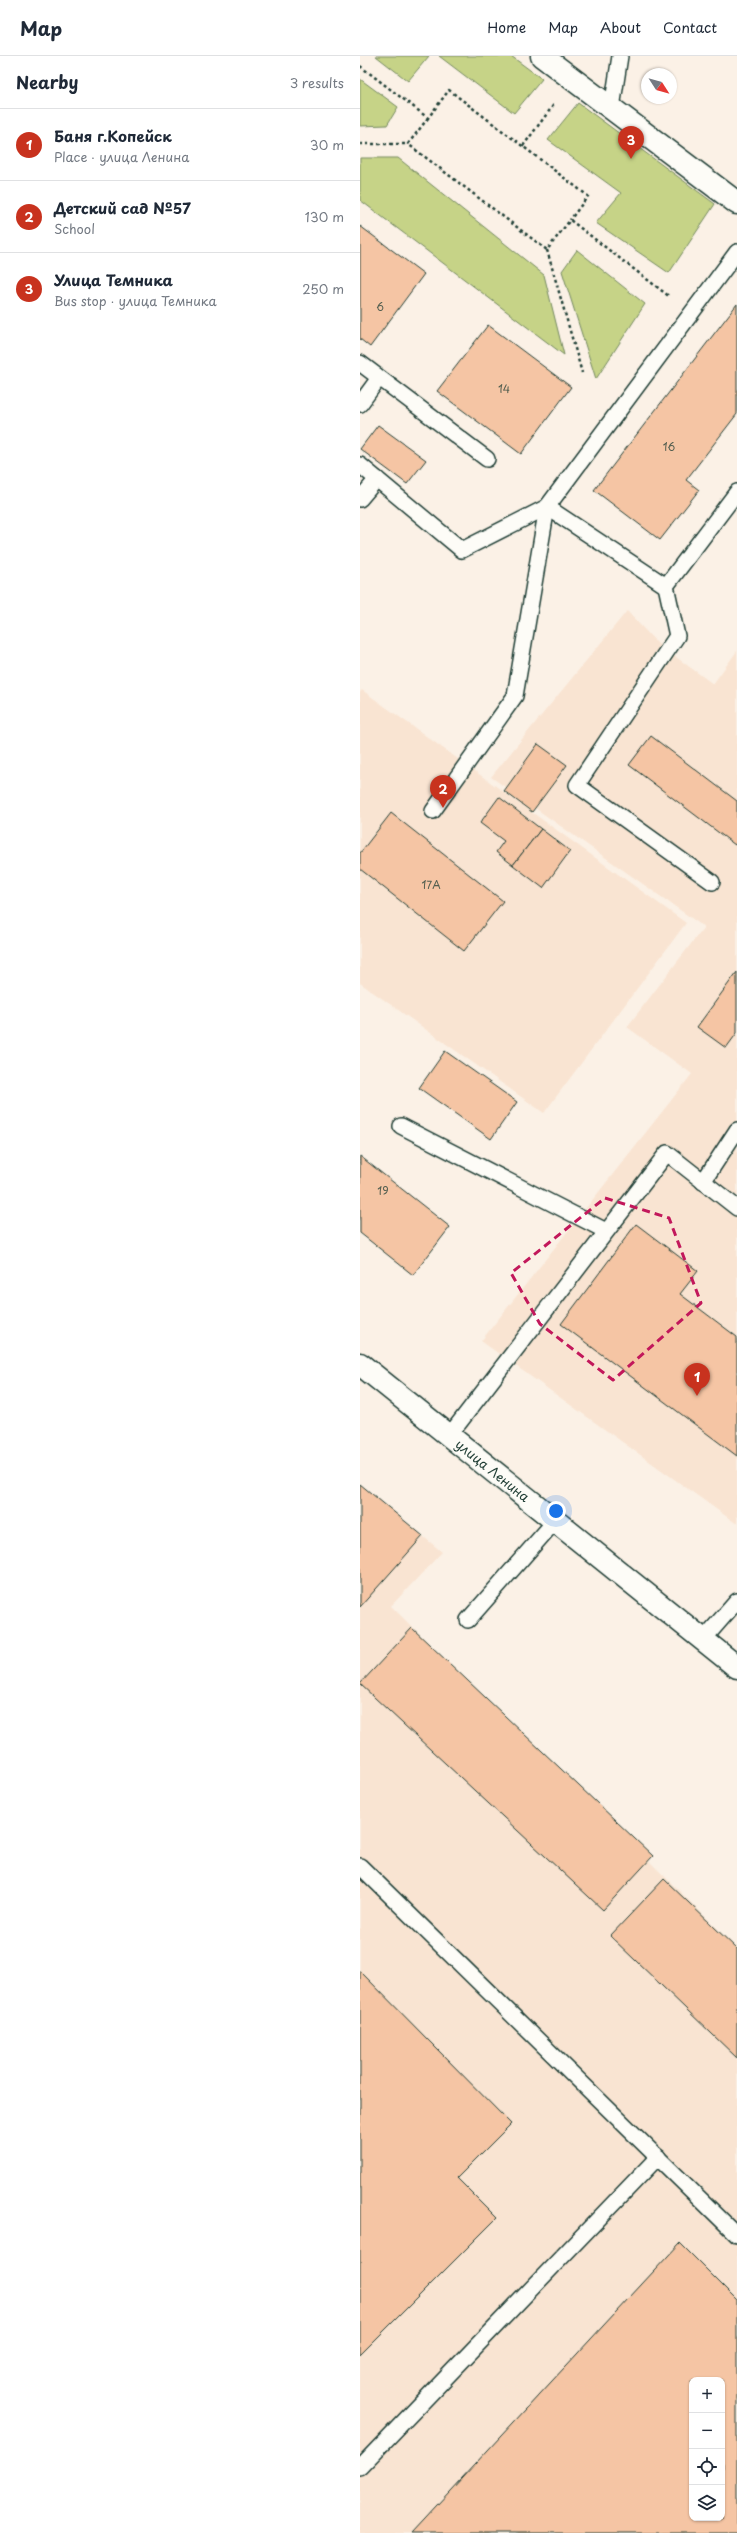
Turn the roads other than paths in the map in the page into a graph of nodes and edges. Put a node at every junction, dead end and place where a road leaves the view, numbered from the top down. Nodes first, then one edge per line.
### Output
1 (620, 56) edge
2 (546, 57) edge
3 (612, 108) junction
4 (737, 203) edge
5 (737, 252) edge
6 (360, 363) edge
7 (379, 378) junction
8 (360, 404) edge
9 (486, 460) dead end
10 (360, 465) edge
11 (377, 479) junction
12 (737, 492) edge
13 (360, 499) edge
14 (547, 507) junction
15 (666, 586) junction
16 (433, 811) dead end
17 (712, 882) dead end
18 (401, 1126) dead end
19 (737, 1130) edge
20 (703, 1182) junction
21 (737, 1208) edge
22 (606, 1231) junction
23 (360, 1364) edge
24 (449, 1436) junction
25 (555, 1521) junction
26 (737, 1601) edge
27 (468, 1620) dead end
28 (703, 1640) junction
29 (737, 1667) edge
30 (360, 1866) edge
31 (658, 2157) junction
32 (737, 2235) edge
33 (360, 2467) edge

1 - 3 lane
2 - 3 street
3 - 4 street
5 - 14 lane
6 - 7 lane
7 - 8 lane
7 - 9 lane
10 - 11 lane
11 - 13 lane
11 - 14 lane
12 - 15 lane
14 - 15 lane
14 - 16 lane
15 - 17 lane
18 - 22 lane
19 - 20 lane
20 - 21 lane
20 - 22 lane
22 - 24 lane
23 - 24 street, улица Ленина
24 - 25 street, улица Ленина
25 - 27 lane
25 - 28 street, улица Ленина
26 - 28 lane
28 - 29 street, улица Ленина
30 - 31 lane
31 - 32 lane
31 - 33 lane

